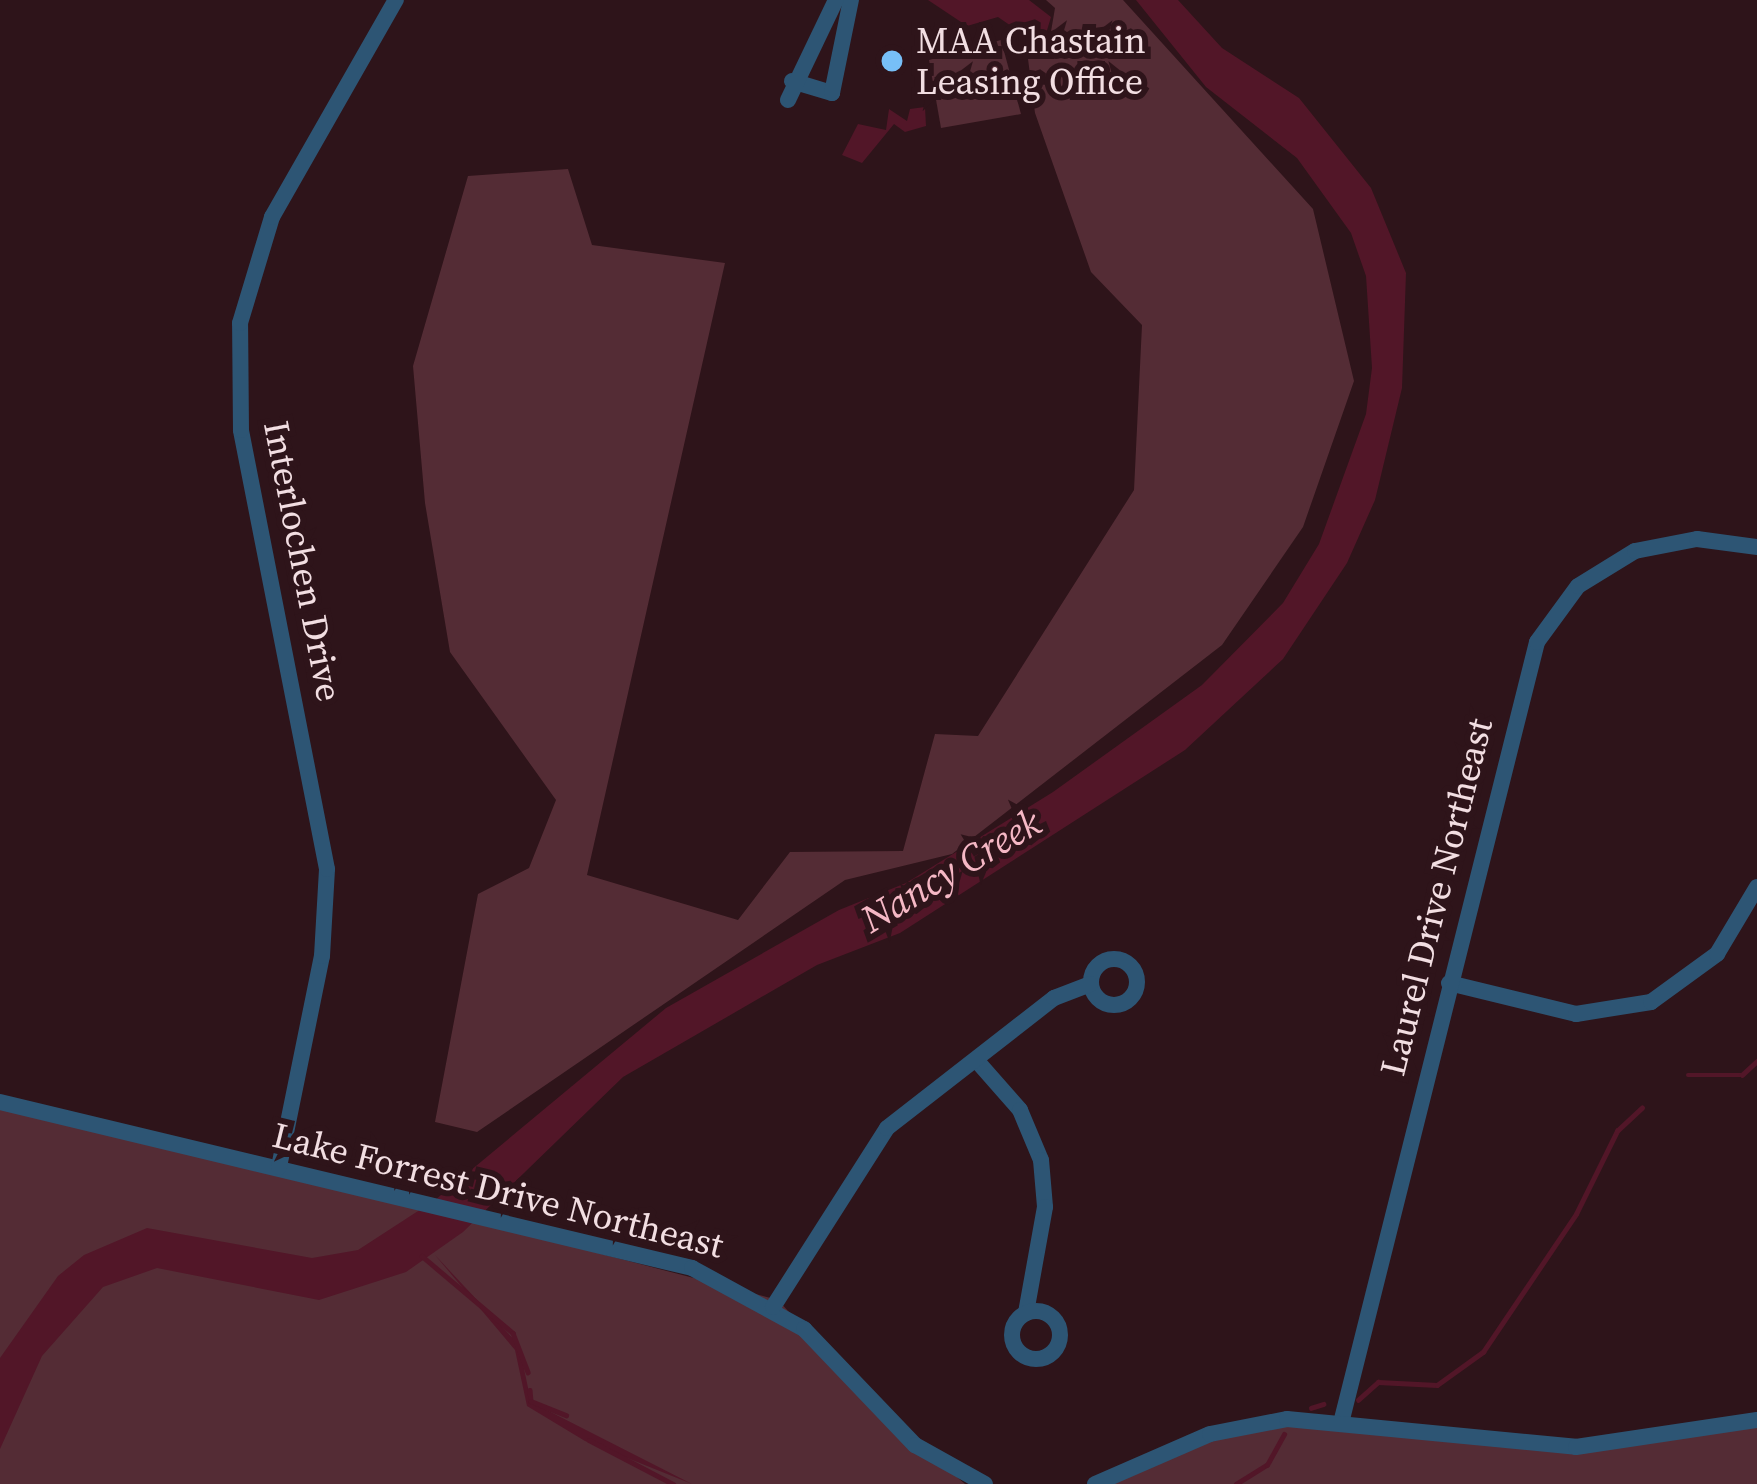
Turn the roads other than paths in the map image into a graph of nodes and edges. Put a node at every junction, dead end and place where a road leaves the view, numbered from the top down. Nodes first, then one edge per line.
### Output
1 (397, 0) edge
2 (836, 0) edge
3 (851, 0) edge
4 (792, 81) junction
5 (788, 100) dead end
6 (1757, 547) edge
7 (1757, 887) edge
8 (1449, 983) junction
9 (1090, 984) dead end
10 (977, 1060) junction
11 (0, 1102) edge
12 (278, 1167) junction
13 (773, 1306) junction
14 (1026, 1313) dead end
15 (1757, 1420) edge
16 (1341, 1423) junction
17 (985, 1484) edge
18 (1095, 1484) edge

1 - 12 street, Interlochen Drive
2 - 4 street
3 - 4 street
4 - 5 street
6 - 8 street, Laurel Drive Northeast
7 - 8 street
8 - 16 street, Laurel Drive Northeast
9 - 10 street
10 - 13 street
10 - 14 street
11 - 12 street, Lake Forrest Drive Northeast
12 - 13 street, Lake Forrest Drive Northeast
13 - 17 street, Lake Forrest Drive Northeast
15 - 16 street
16 - 18 street

